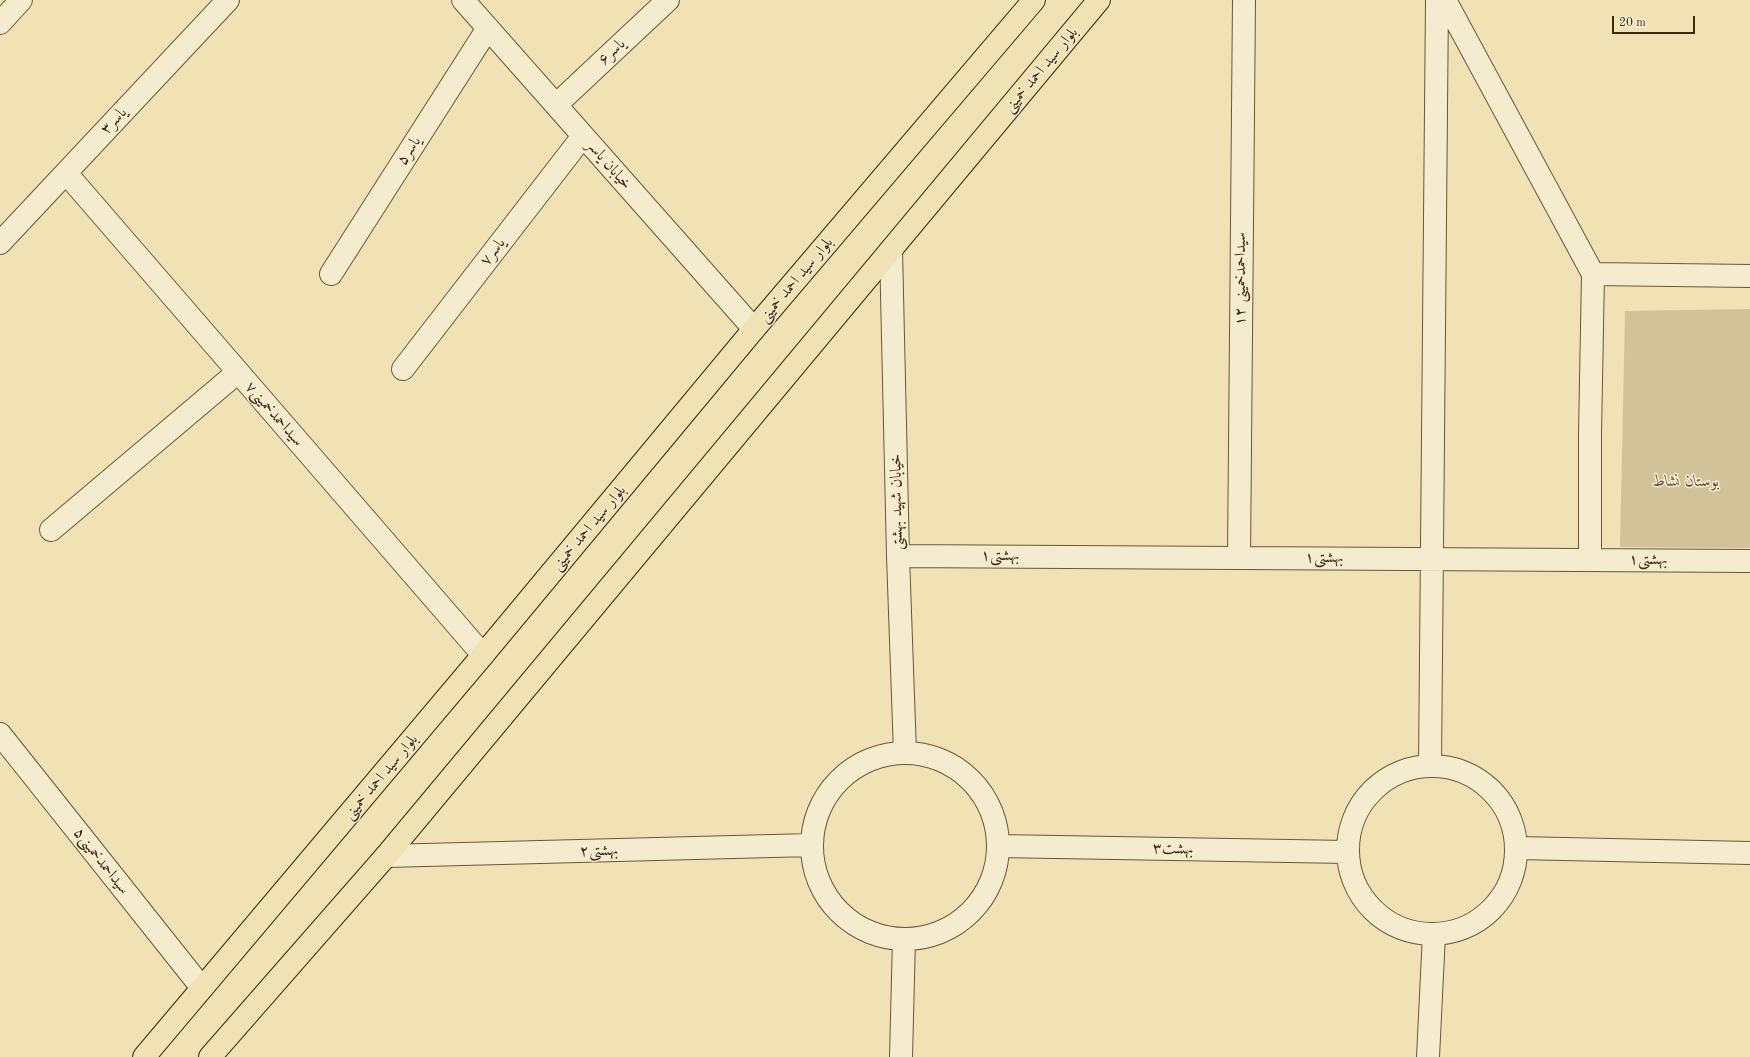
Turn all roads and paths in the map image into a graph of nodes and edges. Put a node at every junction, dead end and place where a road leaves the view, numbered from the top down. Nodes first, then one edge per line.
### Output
1 (21, 0) edge
2 (228, 0) edge
3 (463, 0) edge
4 (668, 0) edge
5 (1099, 0) edge
6 (1244, 0) edge
7 (1437, 0) edge
8 (1444, 0) edge
9 (1030, 1) edge
10 (0, 23) edge
11 (488, 28) junction
12 (556, 105) junction
13 (583, 136) junction
14 (66, 173) junction
15 (1, 241) edge
16 (891, 250) junction
17 (331, 274) dead end
18 (1593, 274) junction
19 (1750, 276) edge
20 (754, 329) junction
21 (403, 369) dead end
22 (238, 372) junction
23 (51, 530) dead end
24 (898, 556) junction
25 (1239, 558) junction
26 (1432, 559) junction
27 (1590, 560) junction
28 (1750, 561) edge
29 (483, 655) junction
30 (0, 734) edge
31 (905, 753) junction
32 (1430, 765) junction
33 (811, 845) junction
34 (998, 846) junction
35 (1517, 848) junction
36 (1347, 852) junction
37 (1750, 853) edge
38 (386, 856) junction
39 (1434, 934) junction
40 (904, 939) junction
41 (202, 988) junction
42 (218, 1054) edge
43 (144, 1057) edge
44 (901, 1057) edge
45 (1428, 1057) edge

1 - 10 street
2 - 14 street, یاسر۳
3 - 11 street, خیابان یاسر
4 - 12 street, یاسر۶
5 - 16 main road, بلوار سید احمد خمینی
6 - 25 street, سیداحمدخمینی ۱۲
7 - 26 street
8 - 18 street
9 - 20 main road, بلوار سید احمد خمینی
11 - 12 street, خیابان یاسر
11 - 17 street, یاسر۵
12 - 13 street, خیابان یاسر
13 - 20 street, خیابان یاسر
13 - 21 street, یاسر۷
14 - 15 street, یاسر۳
14 - 22 street, سیداحمدخمینی۷
16 - 24 street, خیابان شهید بهشتی
16 - 38 main road, بلوار سید احمد خمینی
18 - 19 street
18 - 27 street
20 - 29 main road, بلوار سید احمد خمینی
22 - 23 street
22 - 29 street, سیداحمدخمینی۷
24 - 25 street, بهشتی۱
24 - 31 street, خیابان شهید بهشتی
25 - 26 street, بهشتی۱
26 - 27 street, بهشتی۱
26 - 32 street
27 - 28 street, بهشتی۱
29 - 41 main road, بلوار سید احمد خمینی
30 - 41 street, سیداحمدخمینی۵
31 - 33 street
31 - 34 street
32 - 35 street
32 - 36 street
33 - 38 street, بهشتی۲
33 - 40 street
34 - 36 street, بهشت۳
34 - 40 street
35 - 37 street
35 - 39 street
36 - 39 street
38 - 42 main road, بلوار سید احمد خمینی
39 - 45 street
40 - 44 street
41 - 43 main road, بلوار سید احمد خمینی

